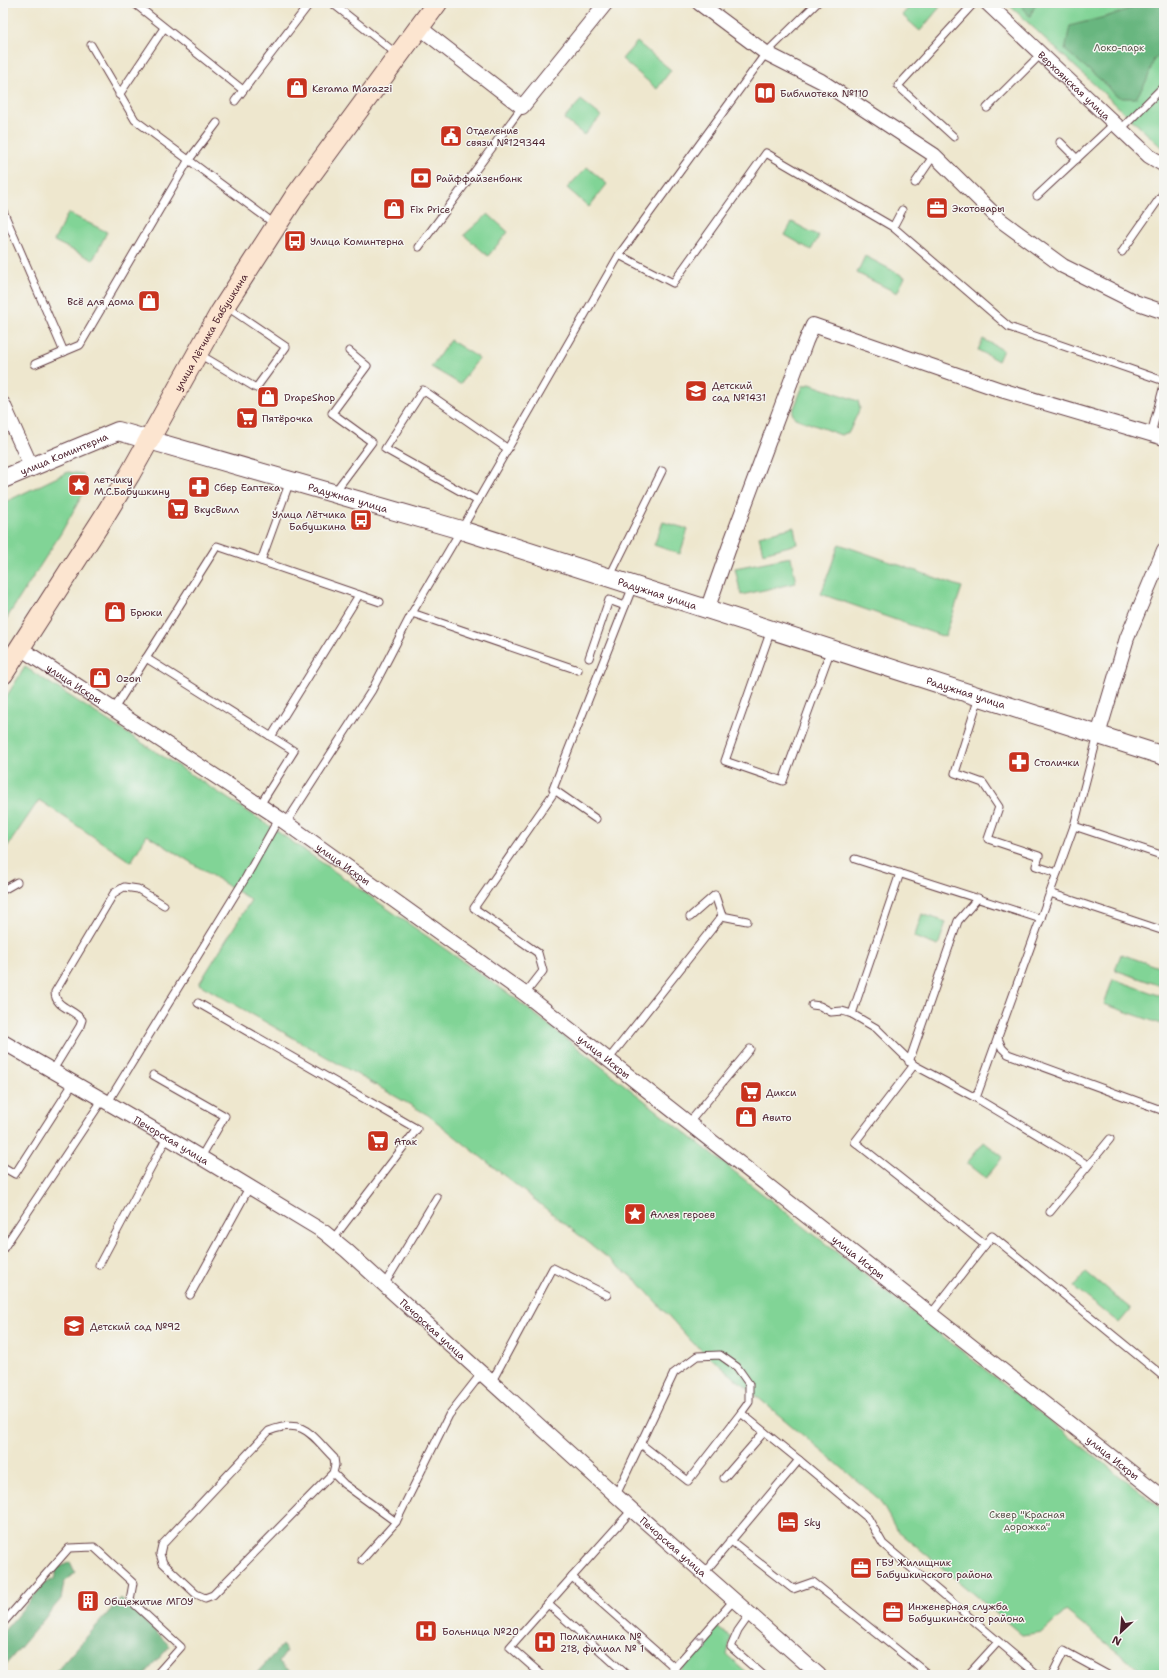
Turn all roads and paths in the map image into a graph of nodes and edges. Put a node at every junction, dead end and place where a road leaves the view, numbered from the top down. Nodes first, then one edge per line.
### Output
1 (134, 3) edge
2 (310, 3) edge
3 (332, 3) edge
4 (437, 3) edge
5 (606, 3) edge
6 (699, 3) edge
7 (818, 3) edge
8 (974, 3) edge
9 (987, 3) edge
10 (419, 27) junction
11 (164, 28) junction
12 (91, 45) dead end
13 (766, 53) junction
14 (1041, 54) junction
15 (398, 55) junction
16 (1164, 86) edge
17 (243, 90) junction
18 (119, 95) junction
19 (235, 101) dead end
20 (522, 107) junction
21 (987, 108) dead end
22 (218, 123) dead end
23 (1118, 126) junction
24 (954, 137) dead end
25 (1060, 142) dead end
26 (934, 155) junction
27 (1077, 158) junction
28 (188, 161) junction
29 (1164, 165) edge
30 (915, 183) dead end
31 (1164, 192) edge
32 (1036, 196) dead end
33 (902, 210) dead end
34 (3, 211) edge
35 (276, 225) junction
36 (893, 227) junction
37 (418, 247) dead end
38 (1122, 252) dead end
39 (619, 255) junction
40 (225, 305) junction
41 (1164, 312) edge
42 (349, 351) dead end
43 (64, 352) junction
44 (197, 353) junction
45 (35, 364) dead end
46 (1164, 382) edge
47 (1164, 385) edge
48 (3, 404) edge
49 (1157, 436) edge
50 (149, 439) junction
51 (508, 449) junction
52 (31, 466) junction
53 (662, 471) dead end
54 (3, 478) edge
55 (290, 480) junction
56 (334, 493) junction
57 (478, 501) junction
58 (461, 530) junction
59 (1164, 550) edge
60 (261, 561) junction
61 (609, 578) junction
62 (633, 586) junction
63 (359, 595) junction
64 (380, 602) dead end
65 (625, 606) junction
66 (707, 610) junction
67 (412, 613) junction
68 (771, 630) junction
69 (20, 648) junction
70 (831, 649) junction
71 (146, 658) junction
72 (589, 658) dead end
73 (578, 670) dead end
74 (3, 674) edge
75 (979, 697) junction
76 (114, 709) junction
77 (1098, 735) junction
78 (271, 737) junction
79 (1164, 756) edge
80 (555, 791) junction
81 (260, 805) junction
82 (596, 819) dead end
83 (283, 820) junction
84 (1074, 826) junction
85 (1164, 856) edge
86 (855, 859) dead end
87 (900, 873) junction
88 (1057, 873) junction
89 (17, 882) dead end
90 (3, 890) edge
91 (1050, 893) junction
92 (978, 898) junction
93 (164, 905) dead end
94 (722, 916) junction
95 (690, 917) dead end
96 (1041, 919) junction
97 (747, 921) dead end
98 (1164, 931) edge
99 (525, 994) junction
100 (198, 1004) dead end
101 (812, 1005) dead end
102 (852, 1014) junction
103 (998, 1038) junction
104 (3, 1042) edge
105 (750, 1049) dead end
106 (608, 1060) junction
107 (912, 1064) junction
108 (53, 1070) junction
109 (153, 1075) dead end
110 (74, 1082) junction
111 (976, 1098) junction
112 (106, 1100) junction
113 (1164, 1111) edge
114 (688, 1124) junction
115 (167, 1137) junction
116 (1110, 1138) dead end
117 (201, 1157) junction
118 (1088, 1165) junction
119 (3, 1167) edge
120 (250, 1186) junction
121 (437, 1197) dead end
122 (1050, 1212) dead end
123 (333, 1239) junction
124 (985, 1245) junction
125 (3, 1249) edge
126 (99, 1265) dead end
127 (384, 1285) junction
128 (190, 1295) dead end
129 (607, 1295) dead end
130 (931, 1314) junction
131 (1164, 1377) edge
132 (486, 1379) junction
133 (741, 1413) junction
134 (764, 1432) junction
135 (641, 1444) junction
136 (799, 1460) junction
137 (333, 1473) junction
138 (724, 1478) dead end
139 (616, 1495) junction
140 (1164, 1498) edge
141 (632, 1510) junction
142 (396, 1522) junction
143 (730, 1540) junction
144 (362, 1560) dead end
145 (704, 1573) junction
146 (572, 1577) junction
147 (734, 1600) junction
148 (548, 1604) junction
149 (750, 1614) junction
150 (3, 1623) edge
151 (998, 1642) junction
152 (675, 1668) junction
153 (926, 1674) edge
154 (156, 1675) edge
155 (542, 1675) edge
156 (627, 1675) edge
157 (668, 1675) edge
158 (763, 1675) edge
159 (819, 1675) edge
160 (968, 1675) edge
161 (1038, 1675) edge
162 (1052, 1675) edge
163 (1108, 1675) edge

1 - 11 lane
2 - 17 lane
3 - 15 lane
4 - 10 main road, улица Лётчика Бабушкина
5 - 20 street
6 - 13 street
7 - 13 lane
8 - 24 lane
9 - 14 street, Верхоянская улица
10 - 15 main road, улица Лётчика Бабушкина
10 - 20 street
11 - 17 lane
11 - 18 lane
12 - 18 lane
13 - 26 street
13 - 39 lane
14 - 21 lane
14 - 23 street, Верхоянская улица
15 - 35 main road, улица Лётчика Бабушкина
16 - 23 lane
17 - 19 lane
18 - 28 lane
20 - 37 lane
22 - 28 lane
23 - 27 lane
23 - 29 street, Верхоянская улица
25 - 27 lane
26 - 30 lane
26 - 41 street
27 - 32 lane
28 - 35 lane
28 - 43 lane
31 - 38 lane
33 - 36 lane
34 - 43 lane
35 - 40 main road, улица Лётчика Бабушкина
36 - 39 lane
36 - 46 lane
39 - 51 lane
40 - 44 main road, улица Лётчика Бабушкина
40 - 44 lane
42 - 56 lane
43 - 45 lane
44 - 50 main road, улица Лётчика Бабушкина
47 - 49 lane
48 - 52 street
49 - 66 street
50 - 52 street, улица Коминтерна
50 - 55 street, Радужная улица
50 - 69 main road, улица Лётчика Бабушкина
51 - 57 lane
51 - 57 lane
52 - 54 street, улица Коминтерна
53 - 61 lane
55 - 56 street, Радужная улица
55 - 60 lane
56 - 58 street, Радужная улица
57 - 58 lane
58 - 61 street, Радужная улица
58 - 67 lane
59 - 77 street
60 - 63 lane
60 - 71 lane
61 - 62 street, Радужная улица
62 - 65 lane
62 - 66 street, Радужная улица
63 - 64 lane
63 - 78 lane
65 - 72 lane
65 - 80 lane
66 - 68 street, Радужная улица
67 - 73 lane
67 - 83 lane
68 - 70 street, Радужная улица
68 - 70 lane
69 - 74 main road, улица Лётчика Бабушкина
69 - 76 street, улица Искры
70 - 75 street, Радужная улица
71 - 76 lane
71 - 78 lane
75 - 77 street, Радужная улица
75 - 88 lane
76 - 81 street, улица Искры
77 - 79 street, Радужная улица
77 - 84 lane
78 - 81 lane
80 - 82 lane
80 - 99 lane
81 - 83 street, улица Искры
83 - 99 street, улица Искры
83 - 112 lane
84 - 85 lane
84 - 88 lane
86 - 87 lane
87 - 92 lane
87 - 102 lane
88 - 91 lane
89 - 90 lane
91 - 96 lane
91 - 98 lane
92 - 96 lane
92 - 107 lane
93 - 108 lane
94 - 95 lane
94 - 97 lane
94 - 106 lane
96 - 103 lane
99 - 106 street, улица Искры
100 - 123 lane
101 - 102 lane
102 - 107 lane
103 - 111 lane
103 - 113 lane
104 - 108 street, Печорская улица
105 - 114 lane
106 - 114 street, улица Искры
107 - 111 lane
107 - 124 lane
108 - 110 street, Печорская улица
109 - 117 lane
110 - 112 street, Печорская улица
110 - 119 lane
111 - 118 lane
112 - 115 street, Печорская улица
112 - 125 lane
114 - 130 street, улица Искры
115 - 117 street, Печорская улица
115 - 126 lane
116 - 118 lane
117 - 120 street, Печорская улица
118 - 122 lane
120 - 123 street, Печорская улица
120 - 128 lane
121 - 127 lane
123 - 127 street, Печорская улица
124 - 130 lane
124 - 131 lane
127 - 132 street, Печорская улица
129 - 132 lane
130 - 140 street, улица Искры
132 - 139 street, Печорская улица
132 - 142 lane
133 - 134 lane
133 - 135 lane
133 - 135 lane
134 - 136 lane
134 - 138 lane
135 - 139 lane
136 - 143 lane
136 - 151 lane
137 - 137 lane
137 - 142 lane
139 - 141 street, Печорская улица
141 - 145 street, Печорская улица
141 - 146 lane
142 - 144 lane
143 - 145 lane
143 - 153 lane
145 - 147 street, Печорская улица
146 - 148 lane
146 - 152 lane
147 - 149 street, Печорская улица
152 -> 147 lane
148 - 155 lane
148 - 156 lane
149 - 158 lane
149 - 159 street, Печорская улица
150 - 154 lane
151 - 160 lane
151 - 161 lane
152 - 157 lane
162 - 163 lane

